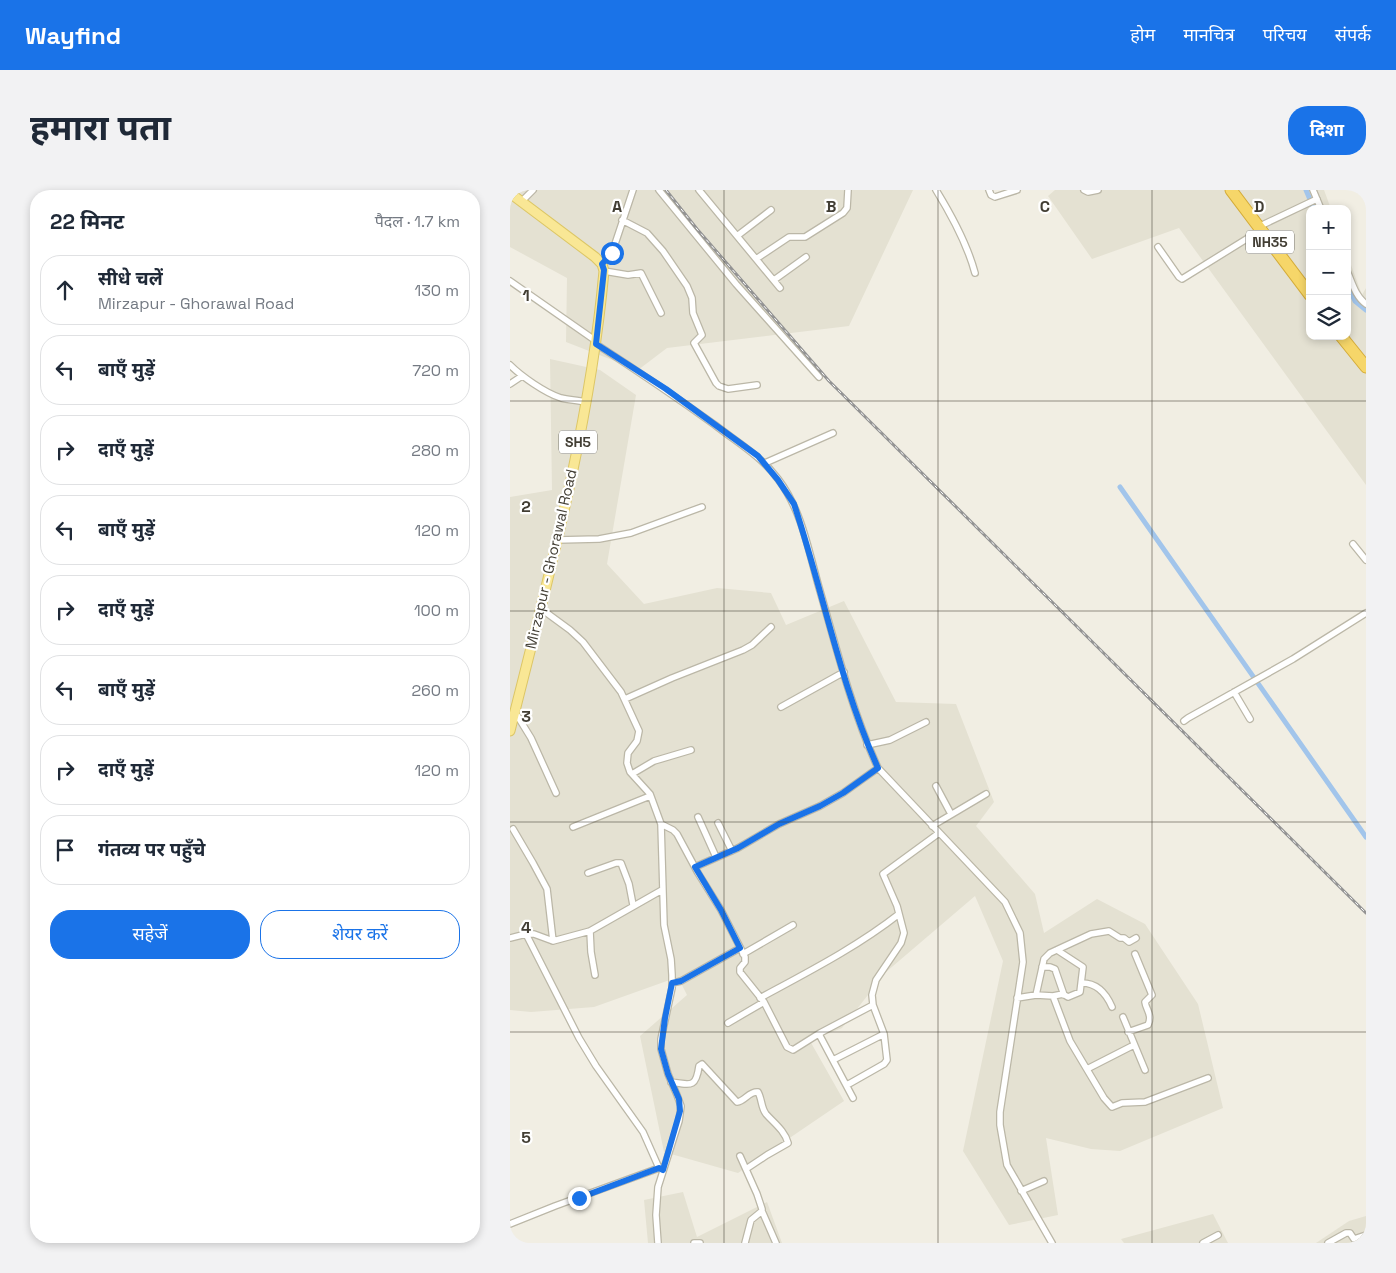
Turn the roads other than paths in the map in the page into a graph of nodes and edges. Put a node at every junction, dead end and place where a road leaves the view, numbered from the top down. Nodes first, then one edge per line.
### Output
1 (533, 190) edge
2 (634, 190) edge
3 (659, 190) edge
4 (699, 190) edge
5 (848, 190) edge
6 (936, 190) edge
7 (989, 190) edge
8 (1017, 190) edge
9 (1084, 190) edge
10 (1098, 190) edge
11 (1230, 190) edge
12 (1313, 190) edge
13 (510, 194) edge
14 (1313, 201) junction
15 (521, 202) junction
16 (1317, 205) edge
17 (771, 210) dead end
18 (622, 220) junction
19 (1260, 228) junction
20 (737, 236) junction
21 (1158, 248) dead end
22 (806, 257) dead end
23 (756, 259) junction
24 (603, 267) junction
25 (975, 273) dead end
26 (774, 280) junction
27 (1351, 280) edge
28 (510, 281) edge
29 (780, 288) dead end
30 (1306, 290) edge
31 (1366, 304) edge
32 (661, 313) dead end
33 (1344, 340) edge
34 (596, 342) junction
35 (510, 364) edge
36 (1366, 368) edge
37 (522, 376) junction
38 (819, 377) dead end
39 (510, 384) edge
40 (757, 386) dead end
41 (585, 402) junction
42 (833, 433) dead end
43 (767, 462) junction
44 (702, 507) dead end
45 (557, 540) junction
46 (1353, 544) dead end
47 (1366, 560) edge
48 (540, 608) junction
49 (1366, 613) edge
50 (771, 628) dead end
51 (844, 672) junction
52 (1234, 692) junction
53 (625, 699) junction
54 (781, 707) dead end
55 (515, 712) junction
56 (1250, 719) dead end
57 (926, 722) dead end
58 (1184, 722) dead end
59 (510, 731) edge
60 (870, 745) junction
61 (691, 750) dead end
62 (878, 768) junction
63 (632, 774) junction
64 (936, 786) dead end
65 (556, 792) dead end
66 (986, 794) dead end
67 (650, 796) junction
68 (952, 814) junction
69 (698, 817) dead end
70 (718, 823) dead end
71 (661, 824) junction
72 (933, 824) junction
73 (573, 827) dead end
74 (513, 829) dead end
75 (939, 833) junction
76 (732, 851) junction
77 (716, 857) junction
78 (695, 867) junction
79 (588, 874) dead end
80 (662, 890) junction
81 (633, 905) junction
82 (899, 914) junction
83 (793, 925) dead end
84 (590, 931) junction
85 (526, 934) junction
86 (510, 938) edge
87 (1136, 938) dead end
88 (553, 941) junction
89 (1057, 950) junction
90 (741, 951) junction
91 (1135, 954) dead end
92 (1042, 967) junction
93 (595, 975) dead end
94 (1082, 982) junction
95 (672, 983) junction
96 (1036, 995) junction
97 (1064, 995) junction
98 (1053, 996) junction
99 (1017, 998) junction
100 (762, 1000) junction
101 (874, 1005) junction
102 (1112, 1006) dead end
103 (1123, 1017) dead end
104 (728, 1023) dead end
105 (1128, 1032) junction
106 (820, 1033) junction
107 (884, 1034) junction
108 (1134, 1045) junction
109 (833, 1060) junction
110 (1087, 1069) junction
111 (1145, 1070) dead end
112 (1208, 1078) dead end
113 (671, 1082) junction
114 (847, 1085) junction
115 (853, 1098) dead end
116 (740, 1156) dead end
117 (661, 1169) junction
118 (746, 1169) junction
119 (1044, 1181) dead end
120 (1021, 1190) junction
121 (762, 1211) junction
122 (510, 1224) edge
123 (1218, 1235) dead end
124 (1366, 1235) edge
125 (658, 1243) edge
126 (694, 1243) edge
127 (700, 1243) edge
128 (745, 1243) edge
129 (776, 1243) edge
130 (1052, 1243) edge
131 (1204, 1243) edge
132 (1328, 1243) edge

1 - 15 street
2 - 18 street
3 - 38 street
4 - 20 street
5 - 23 street
6 - 25 street
7 - 8 street
9 - 10 street
11 - 19 highway, NH35
12 - 14 street
13 - 15 main road
14 - 16 street
14 - 19 street
15 - 24 main road
17 - 20 street
18 - 24 street
18 - 40 street
19 - 21 street
19 - 30 highway, NH35
20 - 23 street
22 - 26 street
23 - 26 street
24 - 32 street
24 - 34 main road, Mirzapur - Ghorawal Road / SH5
26 - 29 street
27 - 31 street
28 - 34 street
33 - 36 highway
34 - 41 main road, Mirzapur - Ghorawal Road / SH5
34 - 43 street
35 - 37 street
37 - 39 street
37 - 41 street
41 - 45 main road, Mirzapur - Ghorawal Road / SH5
42 - 43 street
43 - 51 street
44 - 45 street
45 - 48 main road, Mirzapur - Ghorawal Road / SH5
46 - 47 street
48 - 53 street
48 - 55 main road, Mirzapur - Ghorawal Road / SH5
49 - 52 street
50 - 53 street
51 - 54 street
51 - 60 street
52 - 56 street
52 - 58 street
53 - 63 street
55 - 59 main road, Mirzapur - Ghorawal Road / SH5
55 - 65 street
57 - 60 street
60 - 62 street
61 - 63 street
62 - 72 street
62 - 76 street
63 - 67 street
64 - 68 street
66 - 68 street
67 - 71 street
67 - 73 street
68 - 72 street
69 - 77 street
70 - 76 street
71 - 78 street
71 - 80 street
72 - 75 street
74 - 88 street
75 - 82 street
75 - 99 street
76 - 77 street
77 - 78 street
78 - 90 street
79 - 81 street
80 - 81 street
80 - 95 street
81 - 84 street
82 - 100 street
82 - 101 street
83 - 90 street
84 - 88 street
84 - 93 street
85 - 86 street
85 - 88 street
85 - 117 street
87 - 89 street
89 - 92 street
89 - 94 street
90 - 95 street
90 - 100 street
91 - 105 street
92 - 96 street
92 - 97 street
94 - 97 street
94 - 102 street
95 - 113 street
96 - 98 street
96 - 99 street
97 - 98 street
98 - 110 street
99 - 120 street
100 - 104 street
100 - 106 street
101 - 106 street
101 - 107 street
103 - 105 street
105 - 108 street
106 - 109 street
107 - 109 street
107 - 114 street
108 - 110 street
108 - 111 street
109 - 114 street
110 - 112 street
113 - 117 street
113 - 118 street
114 - 115 street
116 - 118 street
117 - 122 street
117 - 125 street
118 - 121 street
119 - 120 street
120 - 130 street
121 - 128 street
121 - 129 street
123 - 131 street
124 - 132 street
126 - 127 street

